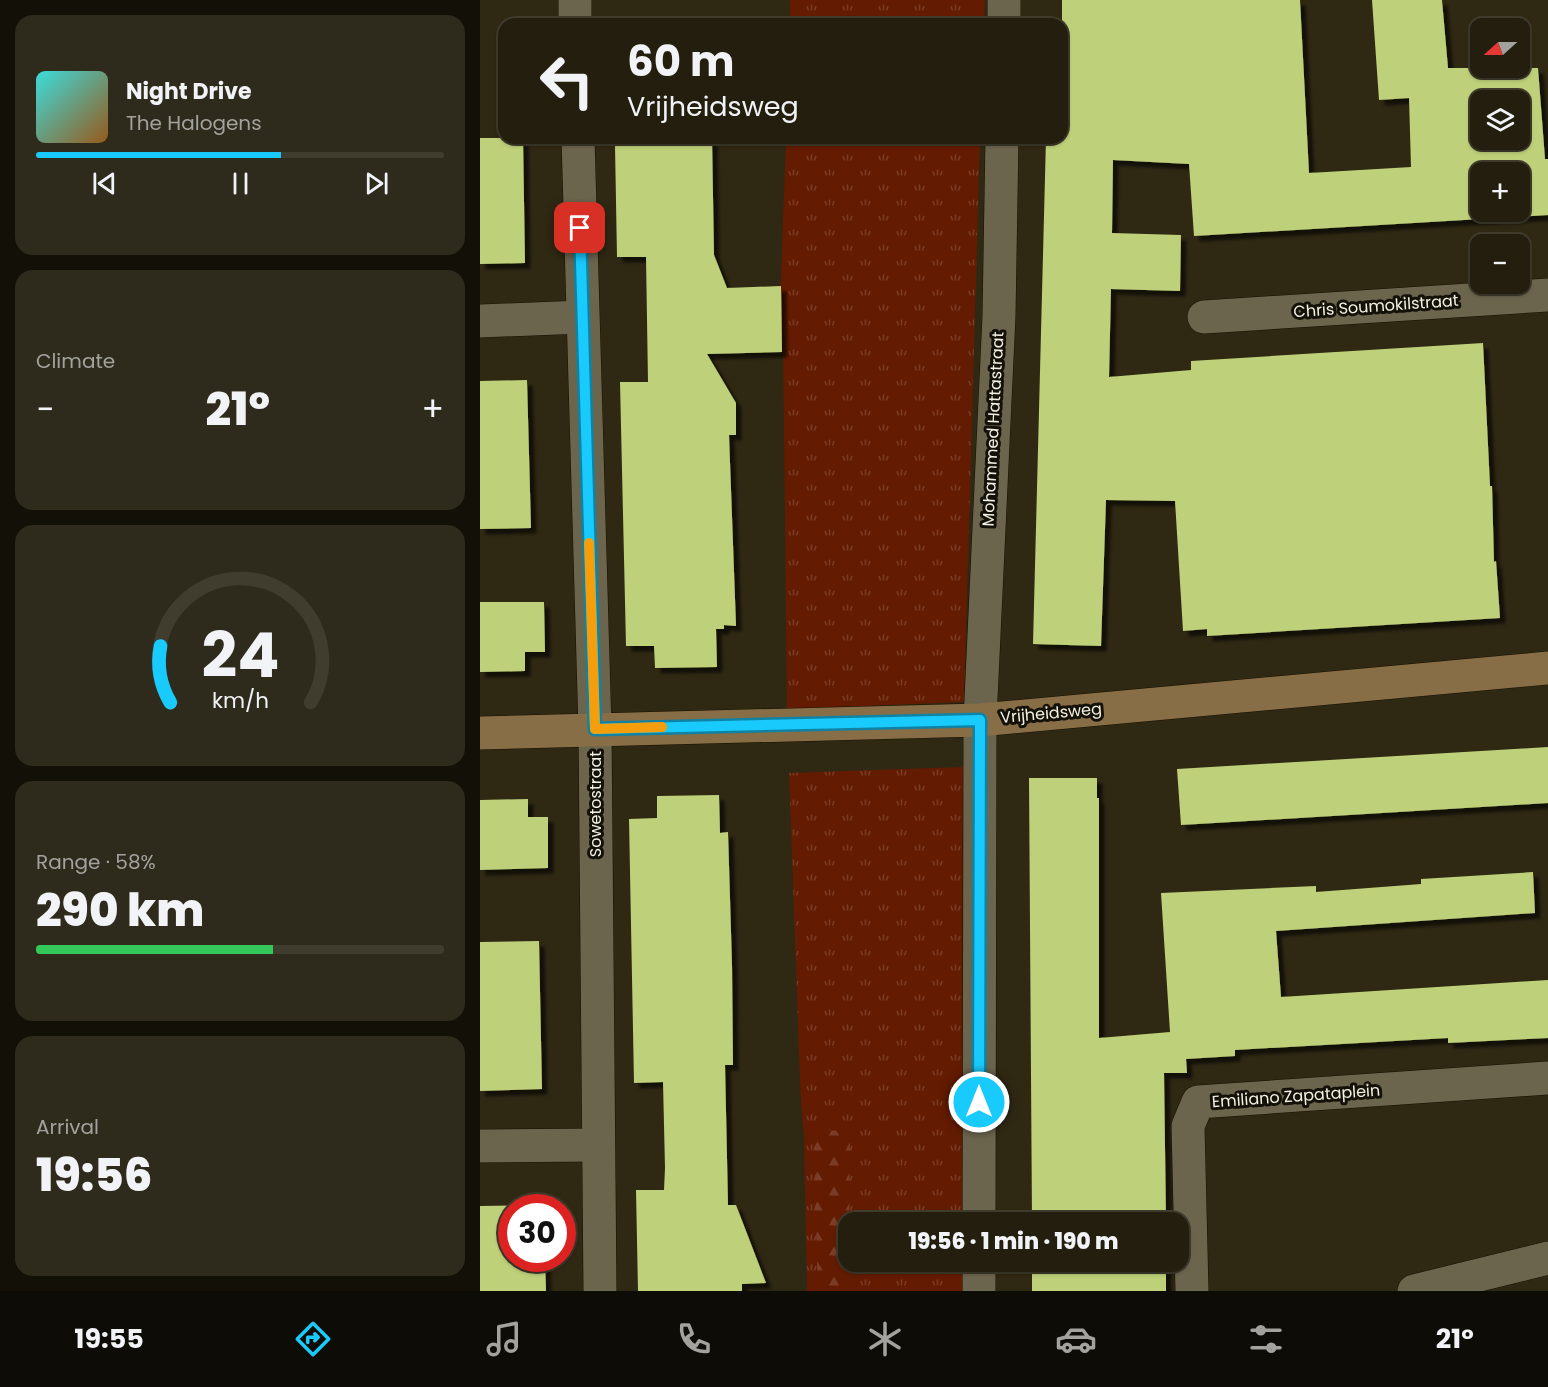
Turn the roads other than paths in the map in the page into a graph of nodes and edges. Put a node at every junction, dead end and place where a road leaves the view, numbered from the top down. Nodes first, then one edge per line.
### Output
1 (575, 0) edge
2 (1004, 0) edge
3 (575, 18) edge
4 (1004, 18) edge
5 (578, 144) edge
6 (1002, 144) edge
7 (1547, 303) edge
8 (582, 317) junction
9 (1204, 317) dead end
10 (480, 321) edge
11 (1548, 668) edge
12 (980, 720) junction
13 (595, 729) junction
14 (480, 733) edge
15 (1548, 1078) edge
16 (598, 1145) junction
17 (480, 1146) edge
18 (979, 1212) edge
19 (1548, 1258) edge
20 (979, 1272) edge
21 (600, 1291) edge
22 (979, 1291) edge
23 (1192, 1291) edge
24 (1414, 1291) edge

1 - 3 street
2 - 4 street
5 - 8 street, Sowetostraat
6 - 12 street, Mohammed Hattastraat
7 - 9 street, Chris Soumokilstraat
8 - 10 street
8 - 13 street, Sowetostraat
11 - 12 street, Vrijheidsweg
12 - 13 street, Vrijheidsweg
12 - 18 street, Mohammed Hattastraat
13 - 14 street, Vrijheidsweg
13 - 16 street, Sowetostraat
15 - 23 street, Emiliano Zapataplein
16 - 17 street
16 - 21 street, Sowetostraat
19 - 24 street
20 - 22 street

